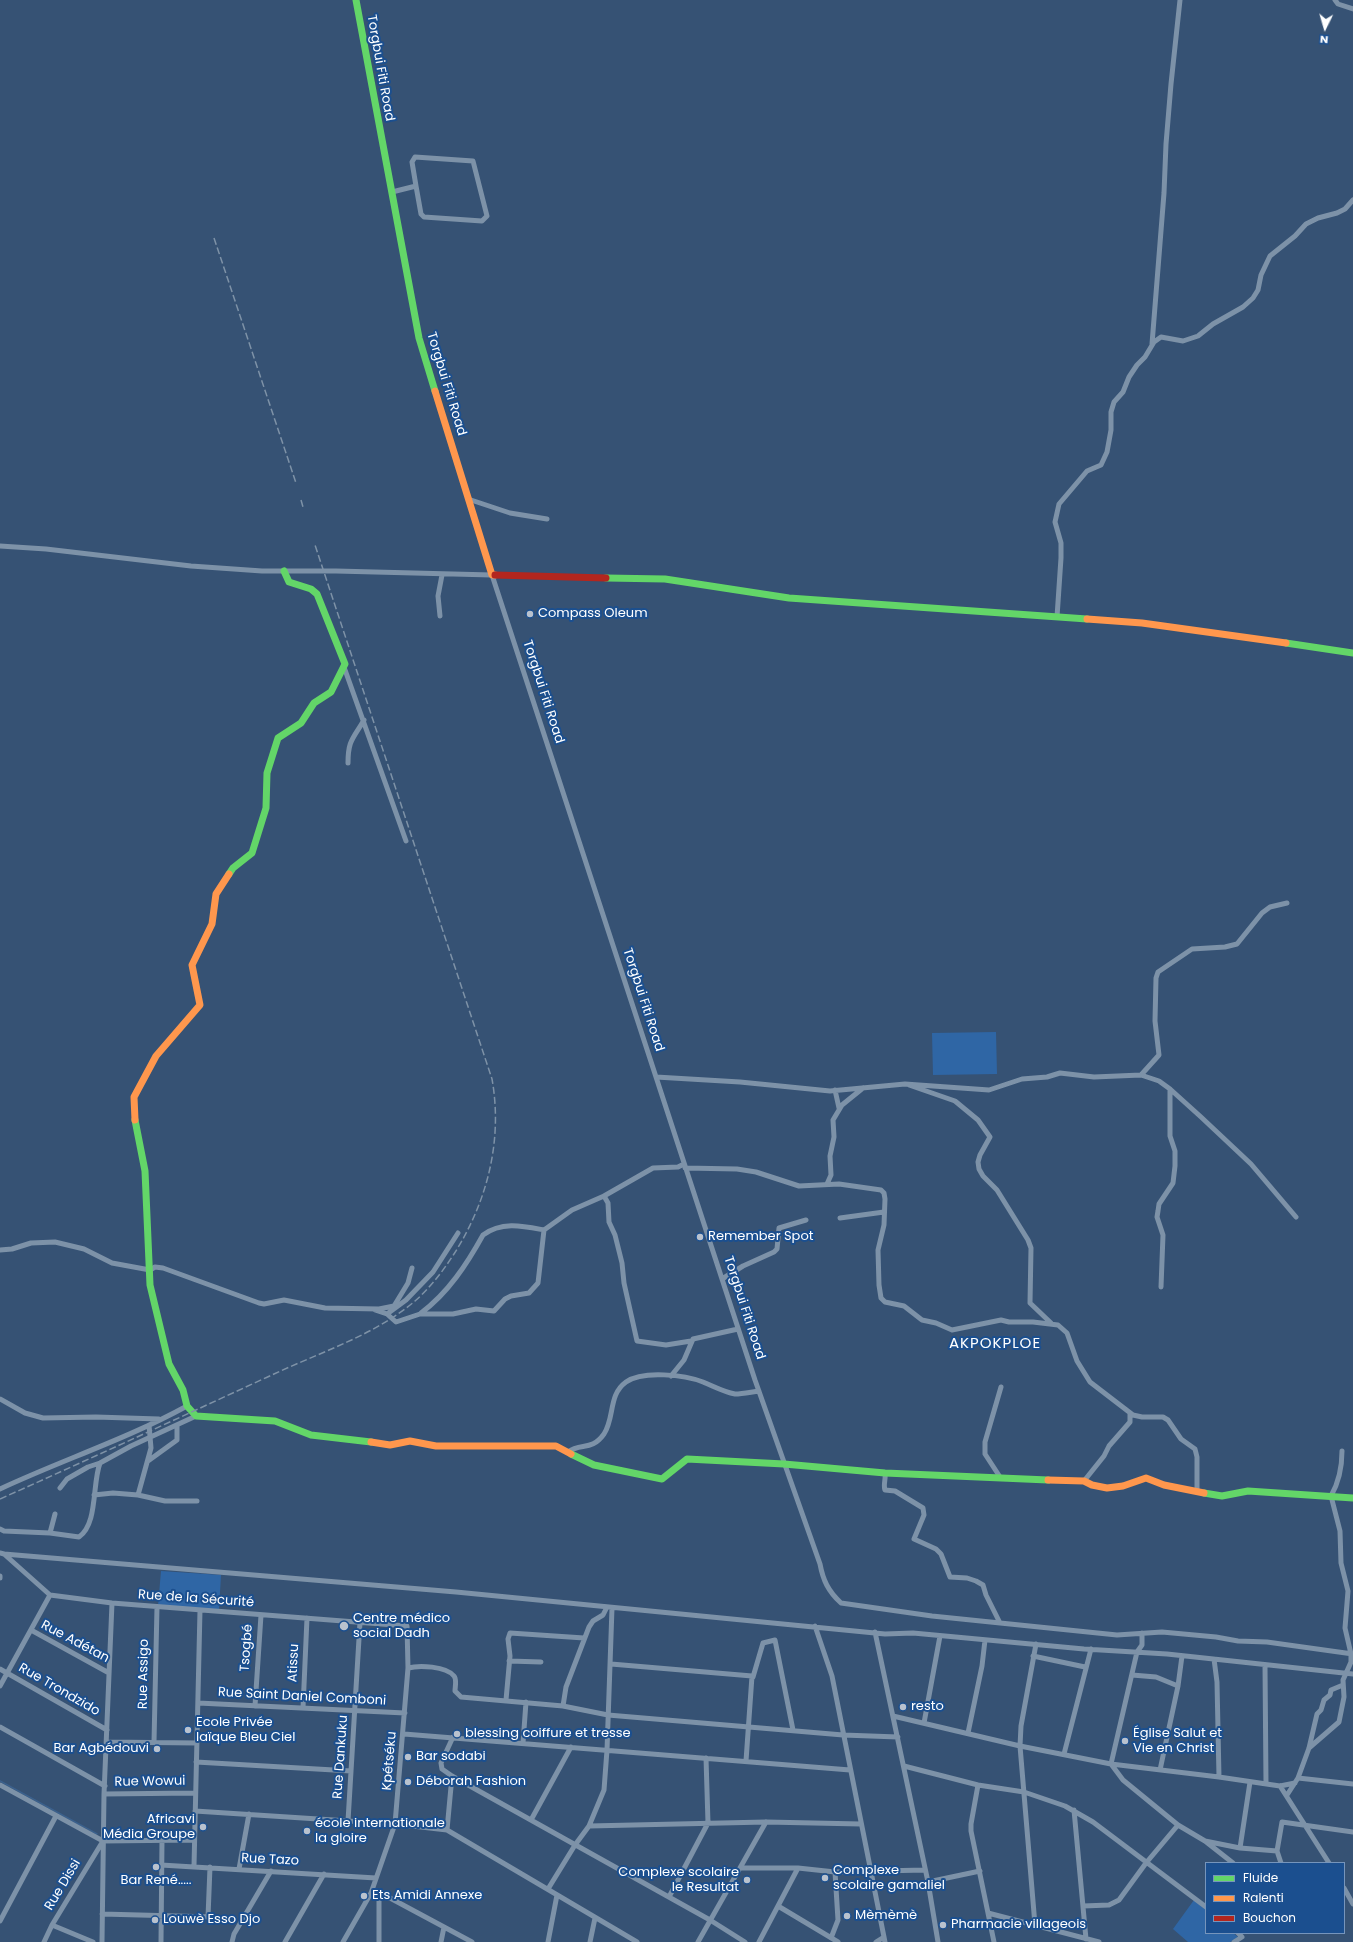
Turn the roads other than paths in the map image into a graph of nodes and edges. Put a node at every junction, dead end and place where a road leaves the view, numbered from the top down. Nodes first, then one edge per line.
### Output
1 (356, 0) edge
2 (1180, 0) edge
3 (1335, 0) edge
4 (1353, 9) edge
5 (416, 186) junction
6 (392, 192) junction
7 (1353, 200) edge
8 (1152, 345) junction
9 (468, 499) junction
10 (547, 520) dead end
11 (0, 546) edge
12 (284, 571) junction
13 (442, 575) junction
14 (492, 575) junction
15 (440, 616) dead end
16 (1057, 617) junction
17 (1353, 653) edge
18 (344, 666) junction
19 (364, 720) junction
20 (348, 763) dead end
21 (406, 841) dead end
22 (1287, 903) dead end
23 (1141, 1075) junction
24 (656, 1077) junction
25 (905, 1084) junction
26 (864, 1088) junction
27 (1170, 1089) junction
28 (835, 1090) junction
29 (839, 1108) junction
30 (685, 1166) junction
31 (831, 1175) junction
32 (827, 1184) junction
33 (839, 1184) junction
34 (604, 1196) junction
35 (884, 1212) junction
36 (1296, 1217) dead end
37 (840, 1218) dead end
38 (806, 1220) dead end
39 (544, 1230) junction
40 (458, 1233) dead end
41 (0, 1250) edge
42 (412, 1268) dead end
43 (150, 1270) junction
44 (722, 1279) junction
45 (1161, 1287) dead end
46 (373, 1309) junction
47 (387, 1314) junction
48 (420, 1314) junction
49 (1052, 1324) junction
50 (738, 1329) junction
51 (691, 1341) junction
52 (670, 1376) junction
53 (1001, 1387) dead end
54 (759, 1391) junction
55 (0, 1400) edge
56 (187, 1406) junction
57 (1130, 1413) junction
58 (196, 1416) junction
59 (160, 1420) junction
60 (149, 1425) junction
61 (177, 1426) junction
62 (151, 1438) junction
63 (1342, 1451) dead end
64 (568, 1452) junction
65 (148, 1461) junction
66 (100, 1463) junction
67 (784, 1464) junction
68 (885, 1473) junction
69 (1000, 1477) junction
70 (1084, 1481) junction
71 (60, 1488) dead end
72 (0, 1489) edge
73 (1197, 1491) junction
74 (94, 1495) junction
75 (138, 1495) junction
76 (1331, 1496) junction
77 (1353, 1498) edge
78 (197, 1501) dead end
79 (54, 1514) dead end
80 (0, 1530) edge
81 (50, 1533) junction
82 (2, 1554) edge
83 (50, 1595) junction
84 (112, 1603) junction
85 (157, 1607) junction
86 (610, 1607) junction
87 (200, 1610) junction
88 (261, 1615) junction
89 (308, 1618) junction
90 (360, 1622) junction
91 (1000, 1623) junction
92 (407, 1626) joint
93 (815, 1626) junction
94 (31, 1630) junction
95 (875, 1632) junction
96 (1142, 1633) junction
97 (940, 1636) junction
98 (584, 1638) junction
99 (985, 1640) junction
100 (1036, 1644) junction
101 (1091, 1649) junction
102 (1137, 1652) junction
103 (1352, 1654) edge
104 (1033, 1656) junction
105 (1182, 1656) junction
106 (1214, 1659) junction
107 (509, 1661) junction
108 (541, 1662) dead end
109 (610, 1664) junction
110 (1265, 1665) junction
111 (1085, 1667) junction
112 (408, 1668) junction
113 (0, 1669) edge
114 (109, 1672) junction
115 (7, 1673) junction
116 (1346, 1673) junction
117 (1353, 1674) edge
118 (1132, 1675) junction
119 (753, 1677) junction
120 (1343, 1685) junction
121 (0, 1686) edge
122 (1178, 1686) junction
123 (506, 1700) junction
124 (526, 1702) junction
125 (198, 1703) junction
126 (255, 1706) junction
127 (563, 1706) junction
128 (303, 1708) junction
129 (355, 1711) junction
130 (406, 1713) junction
131 (608, 1714) junction
132 (893, 1716) junction
133 (924, 1723) junction
134 (749, 1726) junction
135 (0, 1727) edge
136 (107, 1730) junction
137 (793, 1730) junction
138 (968, 1733) junction
139 (404, 1734) junction
140 (842, 1735) junction
141 (453, 1738) junction
142 (898, 1738) junction
143 (107, 1742) junction
144 (154, 1742) junction
145 (197, 1743) junction
146 (523, 1743) junction
147 (1020, 1746) junction
148 (571, 1747) junction
149 (1309, 1748) junction
150 (607, 1750) junction
151 (1064, 1754) junction
152 (706, 1758) junction
153 (746, 1761) junction
154 (196, 1762) junction
155 (1111, 1764) junction
156 (904, 1766) junction
157 (351, 1770) junction
158 (850, 1770) junction
159 (1160, 1770) junction
160 (452, 1776) junction
161 (1219, 1776) junction
162 (1296, 1780) junction
163 (1250, 1782) junction
164 (1266, 1784) junction
165 (1353, 1784) edge
166 (978, 1785) junction
167 (105, 1786) junction
168 (1280, 1786) junction
169 (1, 1788) edge
170 (1024, 1792) junction
171 (195, 1793) junction
172 (104, 1794) junction
173 (1287, 1795) junction
174 (1074, 1810) junction
175 (195, 1811) junction
176 (249, 1814) junction
177 (56, 1816) junction
178 (531, 1820) junction
179 (348, 1821) junction
180 (766, 1822) junction
181 (708, 1823) junction
182 (395, 1824) junction
183 (861, 1824) junction
184 (1305, 1824) junction
185 (1178, 1825) junction
186 (589, 1826) junction
187 (446, 1830) junction
188 (1353, 1832) edge
189 (162, 1840) junction
190 (194, 1840) junction
191 (103, 1841) junction
192 (1204, 1841) junction
193 (575, 1844) junction
194 (1240, 1848) junction
195 (1277, 1851) junction
196 (1232, 1862) edge
197 (1281, 1862) edge
198 (1328, 1862) edge
199 (1146, 1863) junction
200 (162, 1865) junction
201 (194, 1866) junction
202 (210, 1867) junction
203 (740, 1868) junction
204 (798, 1868) junction
205 (239, 1869) junction
206 (925, 1870) junction
207 (271, 1871) junction
208 (980, 1871) junction
209 (836, 1872) junction
210 (870, 1872) junction
211 (324, 1874) junction
212 (376, 1878) junction
213 (928, 1882) junction
214 (548, 1889) junction
215 (1345, 1890) edge
216 (371, 1893) junction
217 (557, 1895) junction
218 (379, 1897) junction
219 (668, 1897) junction
220 (1353, 1904) edge
221 (778, 1906) junction
222 (1083, 1906) junction
223 (1205, 1906) edge
224 (988, 1913) junction
225 (102, 1914) junction
226 (161, 1914) junction
227 (208, 1917) junction
228 (1, 1918) edge
229 (214, 1918) dead end
230 (595, 1918) junction
231 (710, 1920) junction
232 (1035, 1924) junction
233 (52, 1926) junction
234 (444, 1928) junction
235 (1239, 1934) edge
236 (831, 1938) junction
237 (1086, 1938) junction
238 (884, 1940) edge
239 (44, 1942) edge
240 (93, 1942) edge
241 (102, 1942) edge
242 (160, 1942) edge
243 (232, 1942) edge
244 (285, 1942) edge
245 (343, 1942) edge
246 (379, 1942) edge
247 (441, 1942) edge
248 (472, 1942) edge
249 (548, 1942) edge
250 (590, 1942) edge
251 (637, 1942) edge
252 (698, 1942) edge
253 (745, 1942) edge
254 (759, 1942) edge
255 (838, 1942) edge
256 (876, 1942) edge
257 (938, 1942) edge
258 (994, 1942) edge
259 (1099, 1942) edge
260 (1234, 1942) edge

1 - 6 street, Torgbui Fiti Road
2 - 8 street
3 - 4 street
5 - 5 street
5 - 6 street
6 - 9 street, Torgbui Fiti Road
7 - 8 street
8 - 16 street
9 - 10 street
9 - 14 street, Torgbui Fiti Road
11 - 12 street
12 - 13 street
12 - 18 street
13 - 14 street
13 - 15 street
14 - 16 street
14 - 24 street, Torgbui Fiti Road
16 - 17 street
18 - 19 street
18 - 43 street
19 - 20 street
19 - 21 street
22 - 23 street
23 - 25 street
23 - 27 street
24 - 28 street
24 - 30 street, Torgbui Fiti Road
25 - 26 street
25 - 49 street
26 - 28 street
26 - 29 street
27 - 36 street
27 - 45 street
28 - 29 street
29 - 31 street
30 - 32 street
30 - 34 street
30 - 44 street, Torgbui Fiti Road
31 - 32 street
31 - 33 street
32 - 33 street
33 - 35 street
34 - 39 street
34 - 51 street
35 - 37 street
35 - 49 street
38 - 44 street
39 - 48 street
39 - 48 street
40 - 47 street
41 - 43 street
42 - 46 street
43 - 46 street
43 - 56 street
44 - 50 street, Torgbui Fiti Road
46 - 47 street
47 - 48 street
49 - 57 street
50 - 51 street
50 - 54 street, Torgbui Fiti Road
51 - 52 street
52 - 54 street
52 - 64 street
53 - 69 street
54 - 67 street, Torgbui Fiti Road
55 - 59 street
56 - 58 street
56 - 59 street
57 - 70 street
57 - 73 street
58 - 61 street
58 - 64 street
59 - 60 street
60 - 62 street
60 - 72 street
61 - 62 street
61 - 65 street
62 - 65 street
62 - 66 street
63 - 76 street
64 - 67 street
65 - 75 street
66 - 71 street
66 - 74 street
67 - 68 street
67 - 91 street, Torgbui Fiti Road
68 - 69 street
68 - 91 street
69 - 70 street
70 - 73 street
73 - 76 street
74 - 75 street
74 - 81 street
75 - 78 street
76 - 77 street
76 - 103 street
79 - 81 street
80 - 81 street
82 - 83 street
82 - 86 street
83 - 84 street, Rue de la Sécurité
83 - 94 street
84 - 85 street, Rue de la Sécurité
84 - 114 street
85 - 87 street, Rue de la Sécurité
85 - 144 street, Rue Assigo
86 - 93 street
86 - 98 street
86 - 109 street
87 - 88 street, Rue de la Sécurité
87 - 125 street
88 - 89 street, Rue de la Sécurité
88 - 126 street, Tsogbé
89 - 90 street, Rue de la Sécurité
89 - 128 street, Atissu
90 - 92 street, Rue de la Sécurité
90 - 129 street, Rue Dankuku
91 - 96 street, Torgbui Fiti Road
92 - 112 street, Kpétséku
93 - 95 street
93 - 140 street
94 - 114 street, Rue Adétan
94 - 115 street
95 - 97 street
95 - 132 street
96 - 102 street
96 - 103 street, Torgbui Fiti Road
97 - 99 street
97 - 133 street
98 - 107 street
98 - 127 street
99 - 100 street
99 - 138 street
100 - 101 street
100 - 104 street
101 - 102 street
101 - 111 street
102 - 105 street
102 - 118 street
103 - 116 street
104 - 111 street
104 - 147 street
105 - 106 street
105 - 122 street
106 - 110 street
106 - 161 street
107 - 108 street
107 - 123 street
109 - 119 street
109 - 131 street
110 - 116 street
110 - 164 street
111 - 151 street
112 - 123 street
112 - 130 street, Kpétséku
113 - 115 street, Rue Trondzido
114 - 136 street
115 - 121 street
115 - 136 street, Rue Trondzido
116 - 117 street
116 - 120 street
118 - 122 street
118 - 155 street
119 - 134 street
119 - 137 street
120 - 149 street
120 - 149 street
122 - 159 street
123 - 124 street
124 - 127 street
124 - 146 street
125 - 126 street, Rue Saint Daniel Comboni
125 - 145 street
126 - 128 street, Rue Saint Daniel Comboni
127 - 131 street
128 - 129 street, Rue Saint Daniel Comboni
129 - 130 street, Rue Saint Daniel Comboni
129 - 157 street, Rue Dankuku
130 - 139 street, Kpétséku
131 - 134 street
131 - 150 street
132 - 133 street
132 - 142 street
133 - 138 street
134 - 137 street
134 - 153 street
135 - 167 street
136 - 143 street
137 - 140 street
138 - 147 street
139 - 141 street
139 - 182 street, Kpétséku
140 - 142 street
140 - 158 street
141 - 146 street
141 - 160 street
142 - 156 street
143 - 144 street
143 - 167 street
144 - 145 street
145 - 154 street
146 - 148 street
147 - 151 street
147 - 170 street
148 - 150 street
148 - 178 street
149 - 162 street
150 - 152 street
150 - 186 street
151 - 155 street
152 - 153 street
152 - 181 street
153 - 158 street
154 - 157 street
154 - 171 street
155 - 159 street
155 - 185 street
156 - 166 street
156 - 206 street
157 - 179 street, Rue Dankuku
158 - 183 street
159 - 161 street
160 - 178 street
160 - 187 street
161 - 163 street
162 - 165 street
162 - 168 street
162 - 173 street
163 - 164 street
163 - 194 street
164 - 168 street
166 - 170 street
166 - 208 street
167 - 172 street
168 - 173 street
169 - 177 street
170 - 174 street
170 - 232 street
171 - 172 street, Rue Wowui
171 - 175 street
172 - 191 street
173 - 184 street
174 - 199 street
174 - 222 street
175 - 176 street
175 - 190 street
176 - 179 street
176 - 205 street
177 - 191 street
177 - 228 street
178 - 193 street
179 - 182 street
180 - 181 street
180 - 183 street
180 - 203 street
181 - 186 street
181 - 219 street
182 - 187 street
182 - 212 street, Kpétséku
183 - 210 street
184 - 188 street
184 - 195 street
184 - 198 street
185 - 192 street
185 - 199 street
186 - 193 street
187 - 214 street
189 - 190 street
189 - 191 street
189 - 200 street
190 - 201 street
191 - 225 street
191 - 233 street, Rue Dissi
192 - 194 street
192 - 196 street
193 - 214 street
193 - 219 street
194 - 195 street
195 - 197 street
199 - 222 street
199 - 223 street
200 - 201 street, Rue Tazo
200 - 226 street
201 - 202 street, Rue Tazo
202 - 205 street, Rue Tazo
202 - 227 street
203 - 204 street
203 - 231 street
204 - 209 street
204 - 221 street
205 - 207 street, Rue Tazo
206 - 210 street
206 - 213 street
207 - 211 street, Rue Tazo
207 - 243 street
208 - 213 street
208 - 224 street
209 - 210 street
209 - 236 street
210 - 238 street
211 - 212 street, Rue Tazo
211 - 244 street
212 - 216 street, Kpétséku
213 - 257 street
214 - 217 street
215 - 220 street
216 - 218 street
216 - 245 street, Kpétséku
217 - 230 street
217 - 249 street
218 - 234 street
218 - 246 street
219 - 231 street
221 - 236 street
221 - 254 street
222 - 237 street
224 - 232 street
224 - 258 street
225 - 226 street
225 - 241 street
226 - 227 street
226 - 242 street
227 - 229 street
230 - 250 street
230 - 251 street
231 - 252 street
231 - 253 street
232 - 237 street
233 - 239 street, Rue Dissi
233 - 240 street
234 - 247 street
234 - 248 street
235 - 260 street
236 - 255 street
237 - 259 street
238 - 256 street

